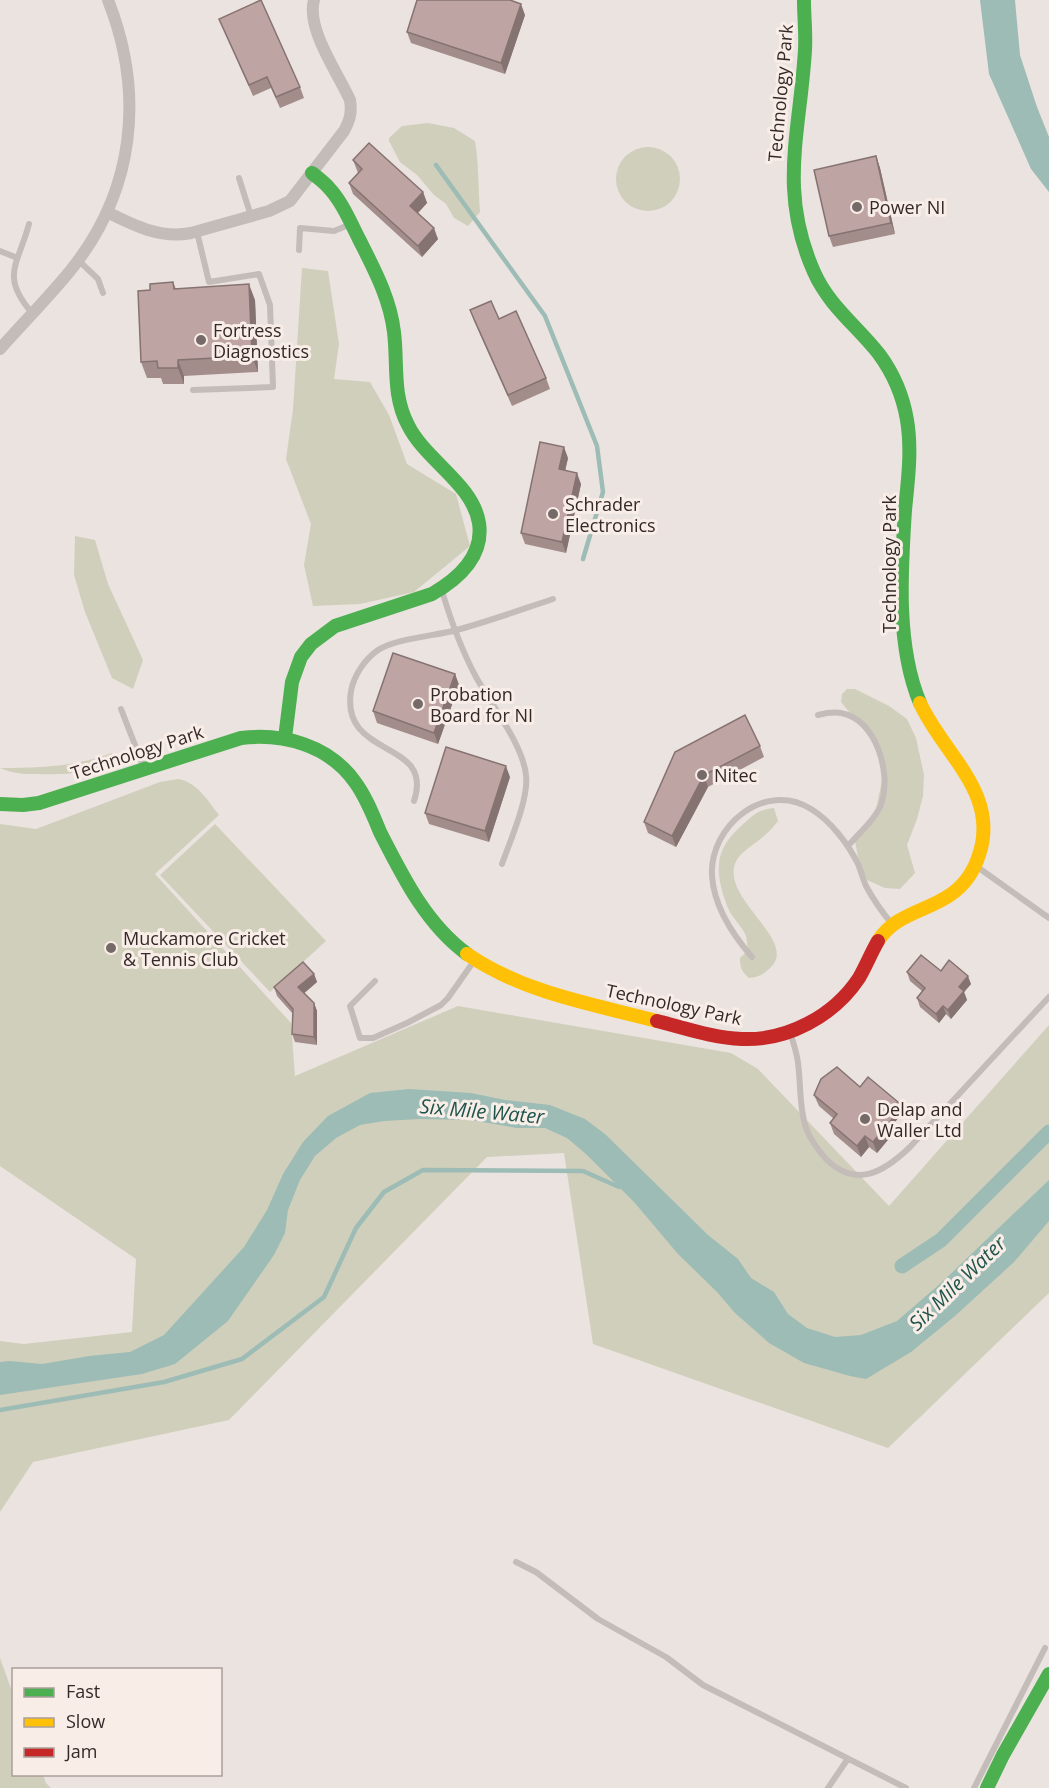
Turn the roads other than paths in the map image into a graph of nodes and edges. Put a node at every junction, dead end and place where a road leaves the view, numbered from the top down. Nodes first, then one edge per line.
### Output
1 (108, 0) edge
2 (314, 0) edge
3 (804, 0) edge
4 (312, 173) junction
5 (239, 178) dead end
6 (107, 212) junction
7 (251, 216) junction
8 (29, 224) dead end
9 (351, 224) junction
10 (196, 232) junction
11 (299, 250) dead end
12 (0, 251) edge
13 (15, 257) junction
14 (78, 259) junction
15 (103, 293) dead end
16 (32, 313) junction
17 (0, 349) edge
18 (193, 390) dead end
19 (442, 589) junction
20 (553, 599) dead end
21 (454, 630) junction
22 (121, 709) dead end
23 (818, 715) dead end
24 (285, 738) junction
25 (144, 769) junction
26 (414, 801) dead end
27 (0, 804) edge
28 (848, 846) junction
29 (502, 864) dead end
30 (976, 866) junction
31 (1049, 918) edge
32 (892, 924) junction
33 (752, 957) dead end
34 (475, 960) junction
35 (375, 981) dead end
36 (1049, 997) edge
37 (790, 1031) junction
38 (516, 1562) dead end
39 (1045, 1648) dead end
40 (1049, 1674) edge
41 (847, 1760) junction
42 (828, 1788) edge
43 (906, 1788) edge
44 (974, 1788) edge
45 (987, 1788) edge

1 - 6 street
2 - 4 street
3 - 30 street, Technology Park
4 - 7 street
4 - 9 street
5 - 7 lane
6 - 10 street
6 - 14 street
7 - 10 street
8 - 13 lane
9 - 11 lane
9 - 19 street
10 - 18 lane
12 - 13 lane
13 - 16 lane
14 - 15 lane
14 - 16 street
16 - 17 street
19 - 21 lane
19 - 24 street
20 - 21 lane
21 - 26 lane
21 - 29 lane
22 - 25 lane
23 - 28 lane
24 - 25 street, Technology Park
24 - 34 street, Technology Park
25 - 27 street, Technology Park
28 - 32 lane
28 - 33 lane
30 - 31 lane
30 - 32 street, Technology Park
32 - 37 street, Technology Park
34 - 35 lane
34 - 37 street, Technology Park
36 - 37 lane
38 - 41 lane
39 - 44 lane
40 - 45 street
41 - 42 lane
41 - 43 lane

